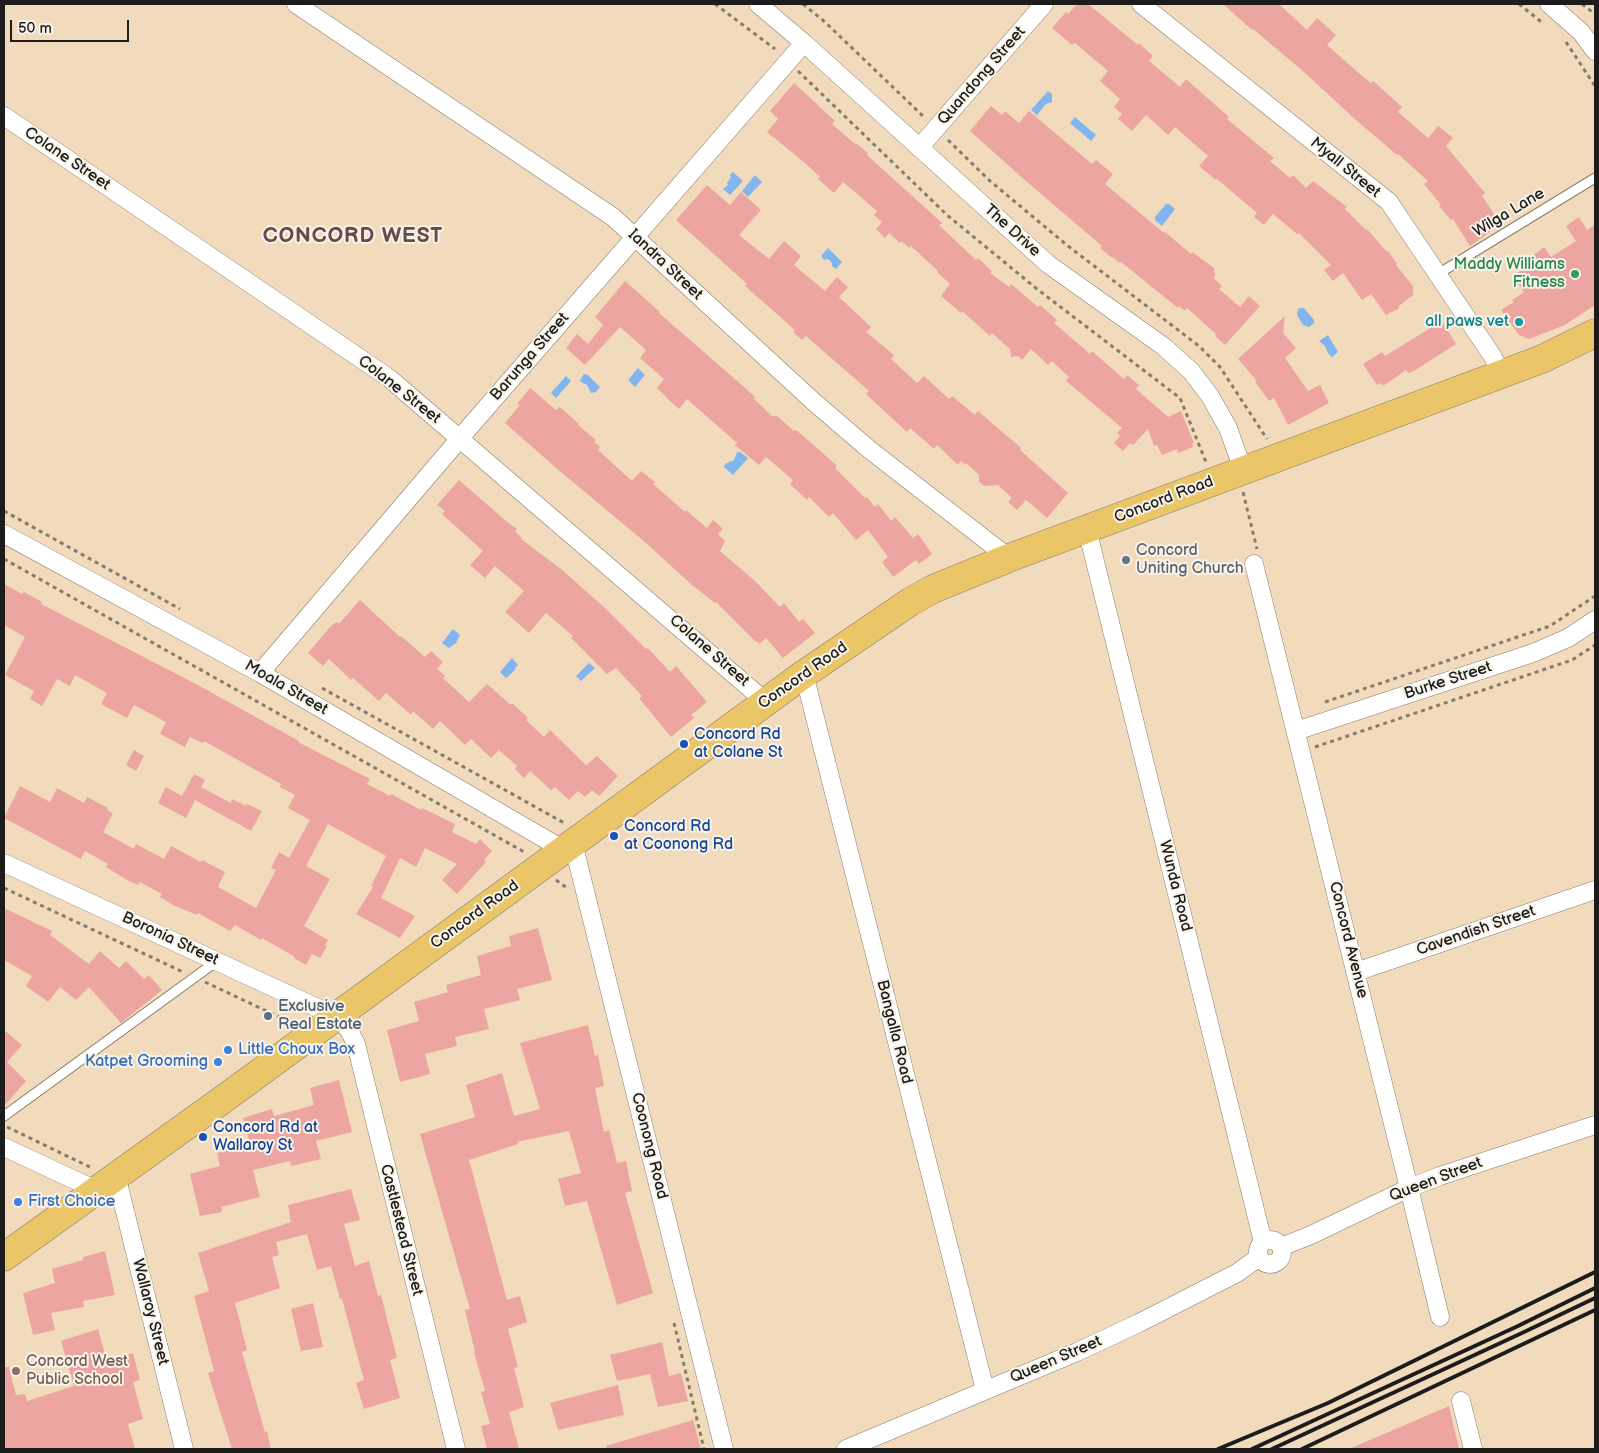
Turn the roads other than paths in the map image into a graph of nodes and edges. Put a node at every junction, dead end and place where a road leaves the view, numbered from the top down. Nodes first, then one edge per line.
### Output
1 (296, 4) edge
2 (758, 4) edge
3 (1044, 4) edge
4 (1141, 4) edge
5 (1549, 4) edge
6 (804, 43) junction
7 (1595, 51) edge
8 (4, 116) edge
9 (919, 148) junction
10 (1595, 178) edge
11 (634, 236) junction
12 (1438, 274) junction
13 (1595, 333) edge
14 (1501, 374) junction
15 (460, 438) junction
16 (1243, 481) junction
17 (1087, 529) junction
18 (4, 534) edge
19 (1009, 558) junction
20 (1254, 564) road end
21 (1595, 620) edge
22 (260, 673) junction
23 (804, 674) junction
24 (766, 702) junction
25 (1296, 731) junction
26 (568, 839) junction
27 (4, 863) edge
28 (1595, 890) edge
29 (217, 961) junction
30 (1356, 972) junction
31 (335, 1016) junction
32 (4, 1116) edge
33 (1595, 1125) edge
34 (4, 1147) edge
35 (101, 1178) junction
36 (1409, 1188) junction
37 (1261, 1250) junction
38 (4, 1257) edge
39 (1440, 1317) dead end
40 (985, 1390) junction
41 (1461, 1401) dead end
42 (184, 1449) edge
43 (456, 1449) edge
44 (724, 1449) edge
45 (846, 1449) edge
46 (1473, 1449) edge

1 - 11 street, Iandra Street
2 - 6 street, The Drive
3 - 9 street, Quandong Street
4 - 12 street, Myall Street
5 - 7 street
6 - 9 street, The Drive
6 - 11 street, Barunga Street
8 - 15 street, Colane Street
9 - 16 street, The Drive
10 - 12 lane, Wilga Lane
11 - 15 street, Barunga Street
11 - 19 street, Iandra Street
12 - 14 street, Myall Street
13 - 14 main road, Concord Road
14 - 16 main road, Concord Road
15 - 22 street, Barunga Street
15 - 24 street, Colane Street
16 - 17 main road, Concord Road
17 - 19 main road, Concord Road
17 - 37 street, Wunda Road
18 - 22 street, Moala Street
19 - 23 main road, Concord Road
20 - 25 street, Concord Avenue
21 - 25 street, Burke Street
22 - 26 street, Moala Street
23 - 24 main road, Concord Road
23 - 40 street, Bangalla Road
24 - 26 main road, Concord Road
25 - 30 street, Concord Avenue
26 - 31 main road, Concord Road
26 - 44 street, Coonong Road
27 - 29 street, Boronia Street
28 - 30 street, Cavendish Street
29 - 31 street, Boronia Street
29 - 32 lane
30 - 36 street, Concord Avenue
31 - 35 main road, Concord Road
31 - 43 street, Castlestead Street
33 - 36 street, Queen Street
34 - 35 street
35 - 38 main road, Concord Road
35 - 42 street, Wallaroy Street
36 - 37 street, Queen Street
36 - 39 street, Concord Avenue
37 - 40 street, Queen Street
40 - 45 street, Queen Street
41 - 46 street

